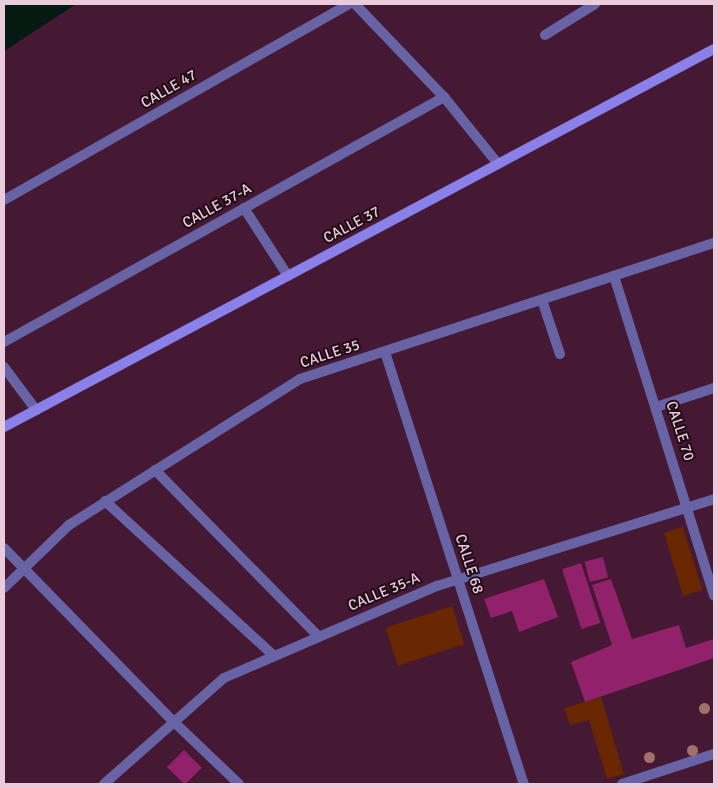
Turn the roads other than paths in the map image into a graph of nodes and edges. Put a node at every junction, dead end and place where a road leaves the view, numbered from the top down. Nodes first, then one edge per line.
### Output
1 (349, 4) edge
2 (356, 4) edge
3 (595, 4) edge
4 (545, 35) dead end
5 (714, 50) edge
6 (444, 97) junction
7 (498, 164) junction
8 (4, 200) edge
9 (244, 208) junction
10 (714, 243) edge
11 (288, 276) junction
12 (614, 276) junction
13 (542, 300) junction
14 (4, 342) edge
15 (385, 352) junction
16 (560, 354) dead end
17 (4, 367) edge
18 (714, 388) edge
19 (656, 407) junction
20 (36, 410) junction
21 (4, 428) edge
22 (155, 470) junction
23 (714, 499) edge
24 (105, 502) junction
25 (688, 507) junction
26 (4, 548) edge
27 (22, 569) junction
28 (458, 580) junction
29 (4, 588) edge
30 (714, 596) edge
31 (319, 637) junction
32 (274, 656) junction
33 (173, 721) junction
34 (714, 754) edge
35 (104, 784) edge
36 (239, 784) edge
37 (524, 784) edge
38 (622, 784) edge

1 - 8 street, CALLE 47
2 - 6 street
3 - 4 street
5 - 7 street, CALLE 37
6 - 7 street
6 - 9 street, CALLE 37-A
7 - 11 street, CALLE 37
9 - 11 street
9 - 14 street, CALLE 37-A
10 - 12 street, CALLE 35
11 - 20 street, CALLE 37
12 - 13 street, CALLE 35
12 - 19 street, CALLE 70
13 - 15 street, CALLE 35
13 - 16 street
15 - 22 street, CALLE 35
15 - 28 street, CALLE 68
17 - 20 street
18 - 19 street
19 - 25 street, CALLE 70
20 - 21 street, CALLE 37
22 - 24 street, CALLE 35
22 - 31 street
23 - 25 street, CALLE 35-A
24 - 27 street, CALLE 35
24 - 32 street
25 - 28 street, CALLE 35-A
25 - 30 street, CALLE 70
26 - 27 street
27 - 29 street, CALLE 35
27 - 33 street
28 - 31 street, CALLE 35-A
28 - 37 street, CALLE 68
31 - 32 street, CALLE 35-A
32 - 33 street, CALLE 35-A
33 - 35 street, CALLE 35-A
33 - 36 street
34 - 38 street

